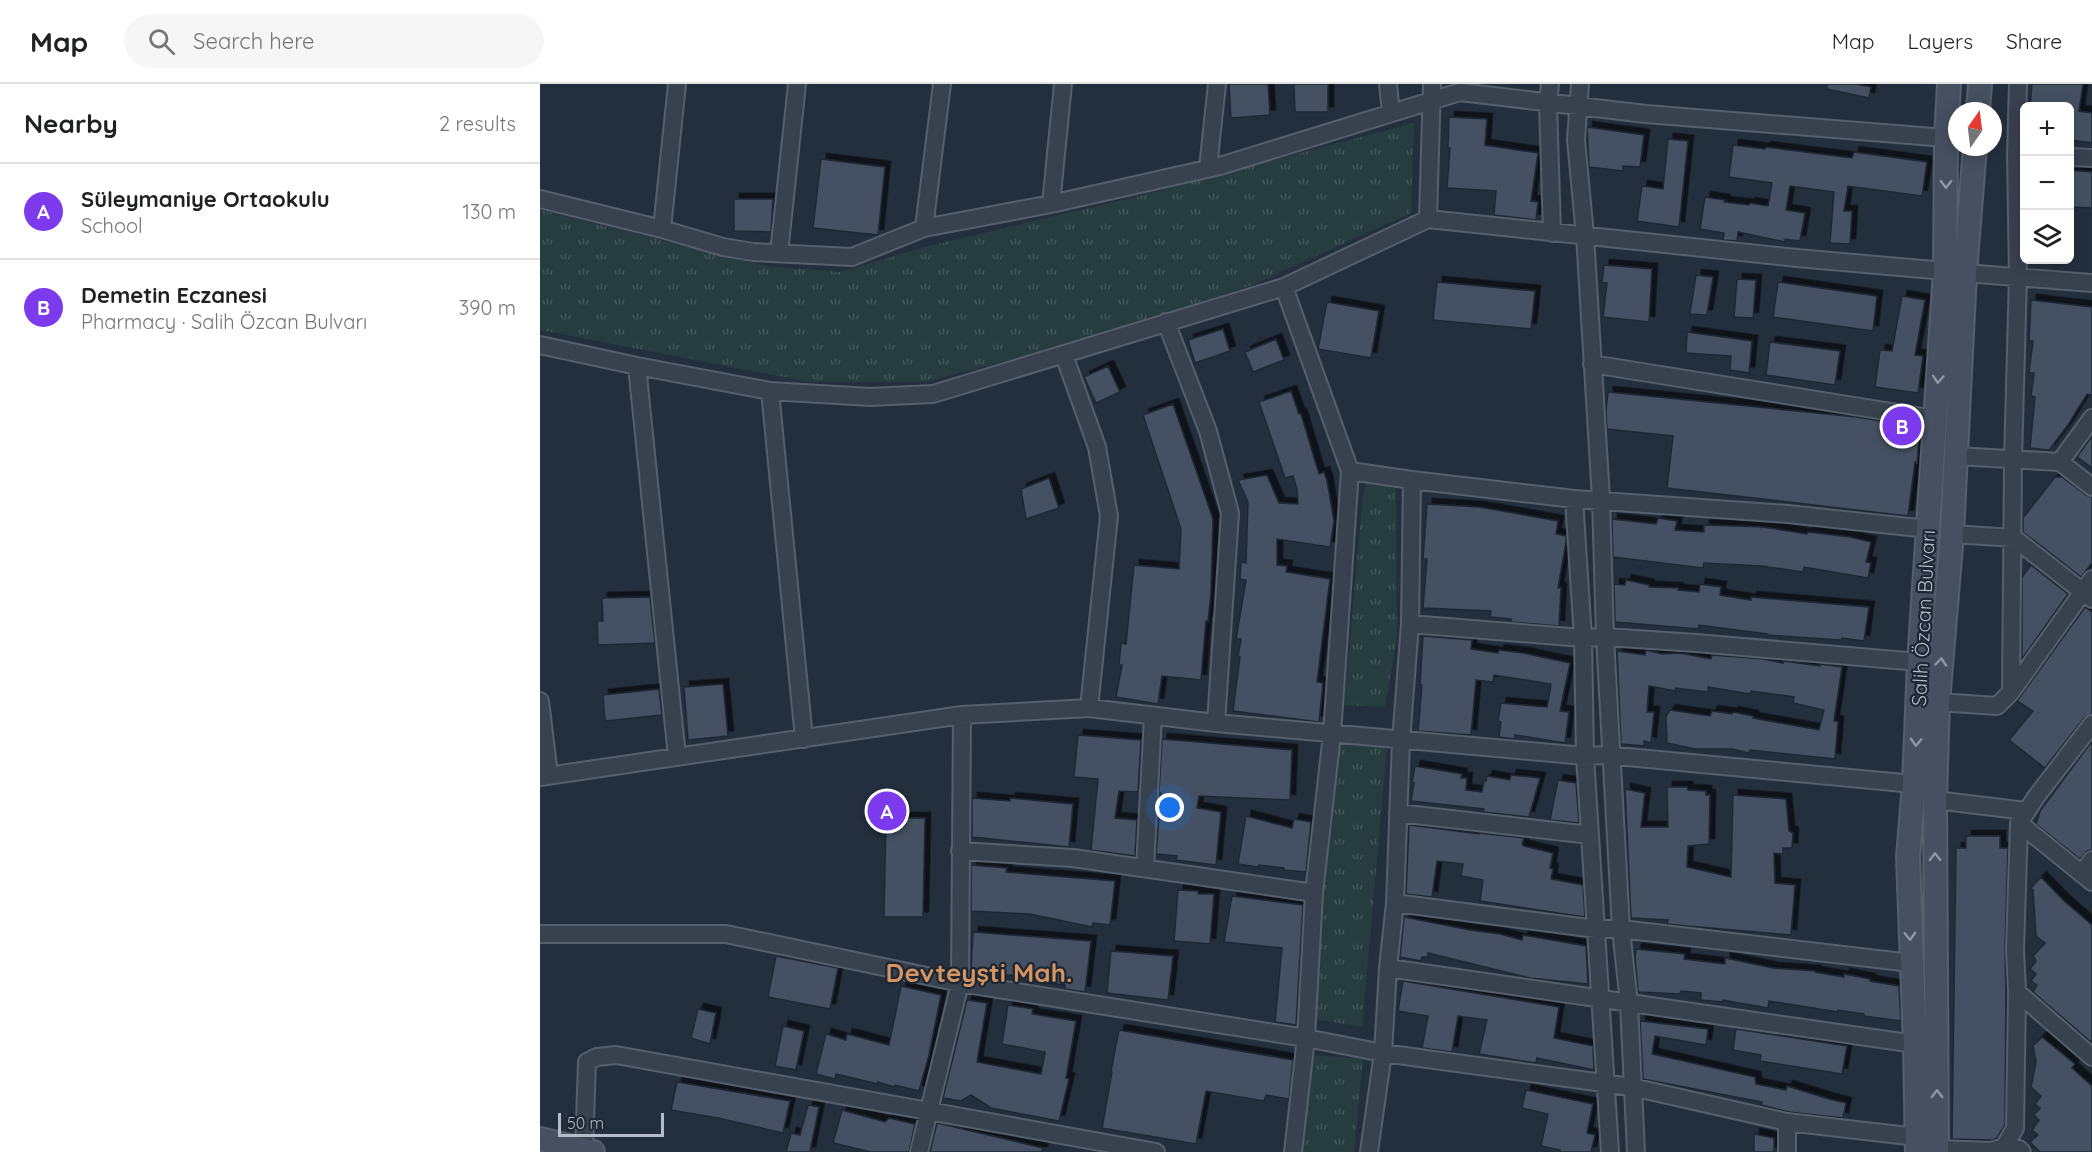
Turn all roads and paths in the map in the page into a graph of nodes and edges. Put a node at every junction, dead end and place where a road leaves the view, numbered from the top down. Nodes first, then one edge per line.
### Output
1 (676, 84) edge
2 (797, 84) edge
3 (942, 84) edge
4 (1063, 84) edge
5 (1217, 84) edge
6 (1388, 84) edge
7 (1550, 84) edge
8 (1580, 84) edge
9 (1949, 84) edge
10 (1980, 84) edge
11 (2018, 84) edge
12 (1432, 92) edge
13 (1978, 102) edge
14 (1548, 103) junction
15 (1577, 106) junction
16 (1391, 113) junction
17 (1946, 138) junction
18 (2020, 155) edge
19 (1974, 156) edge
20 (2074, 157) edge
21 (2092, 158) edge
22 (1208, 168) junction
23 (540, 199) edge
24 (1052, 204) junction
25 (1428, 219) junction
26 (924, 228) junction
27 (662, 229) junction
28 (1552, 233) junction
29 (1586, 235) junction
30 (779, 253) junction
31 (1955, 272) junction
32 (2018, 276) junction
33 (2092, 283) edge
34 (1284, 287) junction
35 (1166, 322) junction
36 (540, 345) edge
37 (1064, 355) junction
38 (1592, 364) junction
39 (637, 366) junction
40 (770, 391) junction
41 (2092, 418) edge
42 (1935, 419) junction
43 (1956, 456) junction
44 (2013, 460) junction
45 (2060, 462) junction
46 (1350, 471) junction
47 (1412, 480) junction
48 (2092, 487) edge
49 (1574, 499) junction
50 (1601, 499) junction
51 (1928, 529) junction
52 (1952, 534) junction
53 (2014, 538) junction
54 (2089, 590) edge
55 (1410, 624) junction
56 (1605, 637) junction
57 (1583, 638) junction
58 (1919, 662) junction
59 (2011, 692) junction
60 (540, 701) edge
61 (1938, 702) junction
62 (1089, 708) junction
63 (962, 715) junction
64 (1153, 716) junction
65 (1216, 723) junction
66 (2092, 724) edge
67 (1332, 734) junction
68 (804, 739) junction
69 (1401, 741) junction
70 (1585, 756) junction
71 (1613, 756) junction
72 (677, 757) junction
73 (544, 776) edge
74 (1914, 784) junction
75 (1935, 800) junction
76 (1398, 813) junction
77 (2019, 823) junction
78 (1590, 835) junction
79 (960, 851) junction
80 (2092, 860) edge
81 (1145, 868) junction
82 (2087, 878) edge
83 (1314, 893) junction
84 (1395, 903) junction
85 (1596, 929) junction
86 (1621, 929) junction
87 (540, 934) edge
88 (1911, 963) junction
89 (1388, 968) junction
90 (960, 983) junction
91 (2017, 992) junction
92 (1600, 1000) junction
93 (1629, 1004) junction
94 (1306, 1038) junction
95 (1915, 1044) junction
96 (1383, 1053) junction
97 (2092, 1057) edge
98 (1606, 1084) junction
99 (1632, 1088) junction
100 (928, 1111) junction
101 (1787, 1122) junction
102 (540, 1139) edge
103 (1927, 1147) edge
104 (2004, 1150) edge
105 (589, 1151) edge
106 (919, 1152) edge
107 (1156, 1152) edge
108 (1293, 1152) edge
109 (1369, 1152) edge
110 (1610, 1152) edge
111 (1636, 1152) edge
112 (1787, 1152) edge
113 (2022, 1152) edge

1 - 27 street
2 - 30 street
3 - 26 street
4 - 24 street
5 - 22 street
6 - 16 street
7 - 14 street
8 - 15 street
9 - 17 main road, Salih Özcan Bulvarı
10 - 13 main road
11 - 18 street
12 - 14 street
12 - 16 street
12 - 25 street
14 - 15 street
14 - 28 street
15 - 17 street
15 - 29 street
16 - 22 street
17 -> 31 main road, Salih Özcan Bulvarı
18 - 32 street
19 - 31 main road, Salih Özcan Bulvarı
20 - 21 street
22 - 24 street
23 - 27 street
24 - 26 street
25 - 28 street
25 - 34 street
26 - 30 street
27 - 30 street
28 - 29 street
29 - 31 street
29 - 38 street
31 - 32 street
31 -> 42 main road, Salih Özcan Bulvarı
31 - 43 main road, Salih Özcan Bulvarı
32 - 33 street
32 - 44 street
34 - 35 street
34 - 46 street
35 - 37 street
35 - 65 street
36 - 39 street
37 - 40 street
37 - 62 street
38 - 42 street
38 - 50 street
39 - 40 street
39 - 72 street
40 - 68 street
41 - 45 street
42 - 51 main road, Salih Özcan Bulvarı
43 - 44 street
43 - 52 main road, Salih Özcan Bulvarı
44 - 45 street
44 - 53 street
45 - 48 street
46 - 47 street
46 - 67 street
47 - 49 street
47 - 55 street
49 - 50 street
49 - 57 street
50 - 51 street
50 - 56 street
51 - 58 main road, Salih Özcan Bulvarı
52 - 53 street
61 -> 52 main road, Salih Özcan Bulvarı
53 - 54 street
53 - 59 street
54 - 59 street
55 - 57 street
55 - 69 street
56 - 57 street
56 - 58 street
56 - 71 street
57 - 70 street
58 -> 74 main road, Salih Özcan Bulvarı
59 - 61 street
60 - 73 street
61 - 75 main road, Salih Özcan Bulvarı
62 - 63 street
62 - 64 street
63 - 68 street
63 - 79 street
64 - 65 street
64 - 81 street
65 - 67 street
66 - 77 street
67 - 69 street
67 - 83 street
68 - 72 street
69 - 70 street
69 - 76 street
70 - 71 street
70 - 78 street
71 - 74 street
71 - 86 street
72 - 73 street
74 -> 88 main road, Salih Özcan Bulvarı
75 - 77 street
103 -> 75 main road, Salih Özcan Bulvarı
76 - 78 street
76 - 84 street
77 - 82 street
77 - 91 street
78 - 85 street
79 - 81 street
79 - 90 street
80 - 82 street
81 - 83 street
83 - 94 street
84 - 85 street
84 - 89 street
85 - 86 street
85 - 92 street
86 - 88 street
86 - 93 street
87 - 90 street
88 - 95 main road, Salih Özcan Bulvarı
89 - 92 street
89 - 96 street
90 - 94 street
90 - 100 street
91 - 97 street
91 - 104 street
92 - 93 street
92 - 98 street
93 - 95 street
93 - 99 street
94 - 96 street
94 - 108 street
95 - 103 main road, Salih Özcan Bulvarı
96 - 98 street
96 - 109 street
98 - 99 street
98 - 110 street
99 - 101 street
99 - 111 street
100 - 105 street
100 - 106 street
100 - 107 street
101 - 103 street
101 - 112 street
102 - 105 main road
103 - 104 street
104 - 113 street

